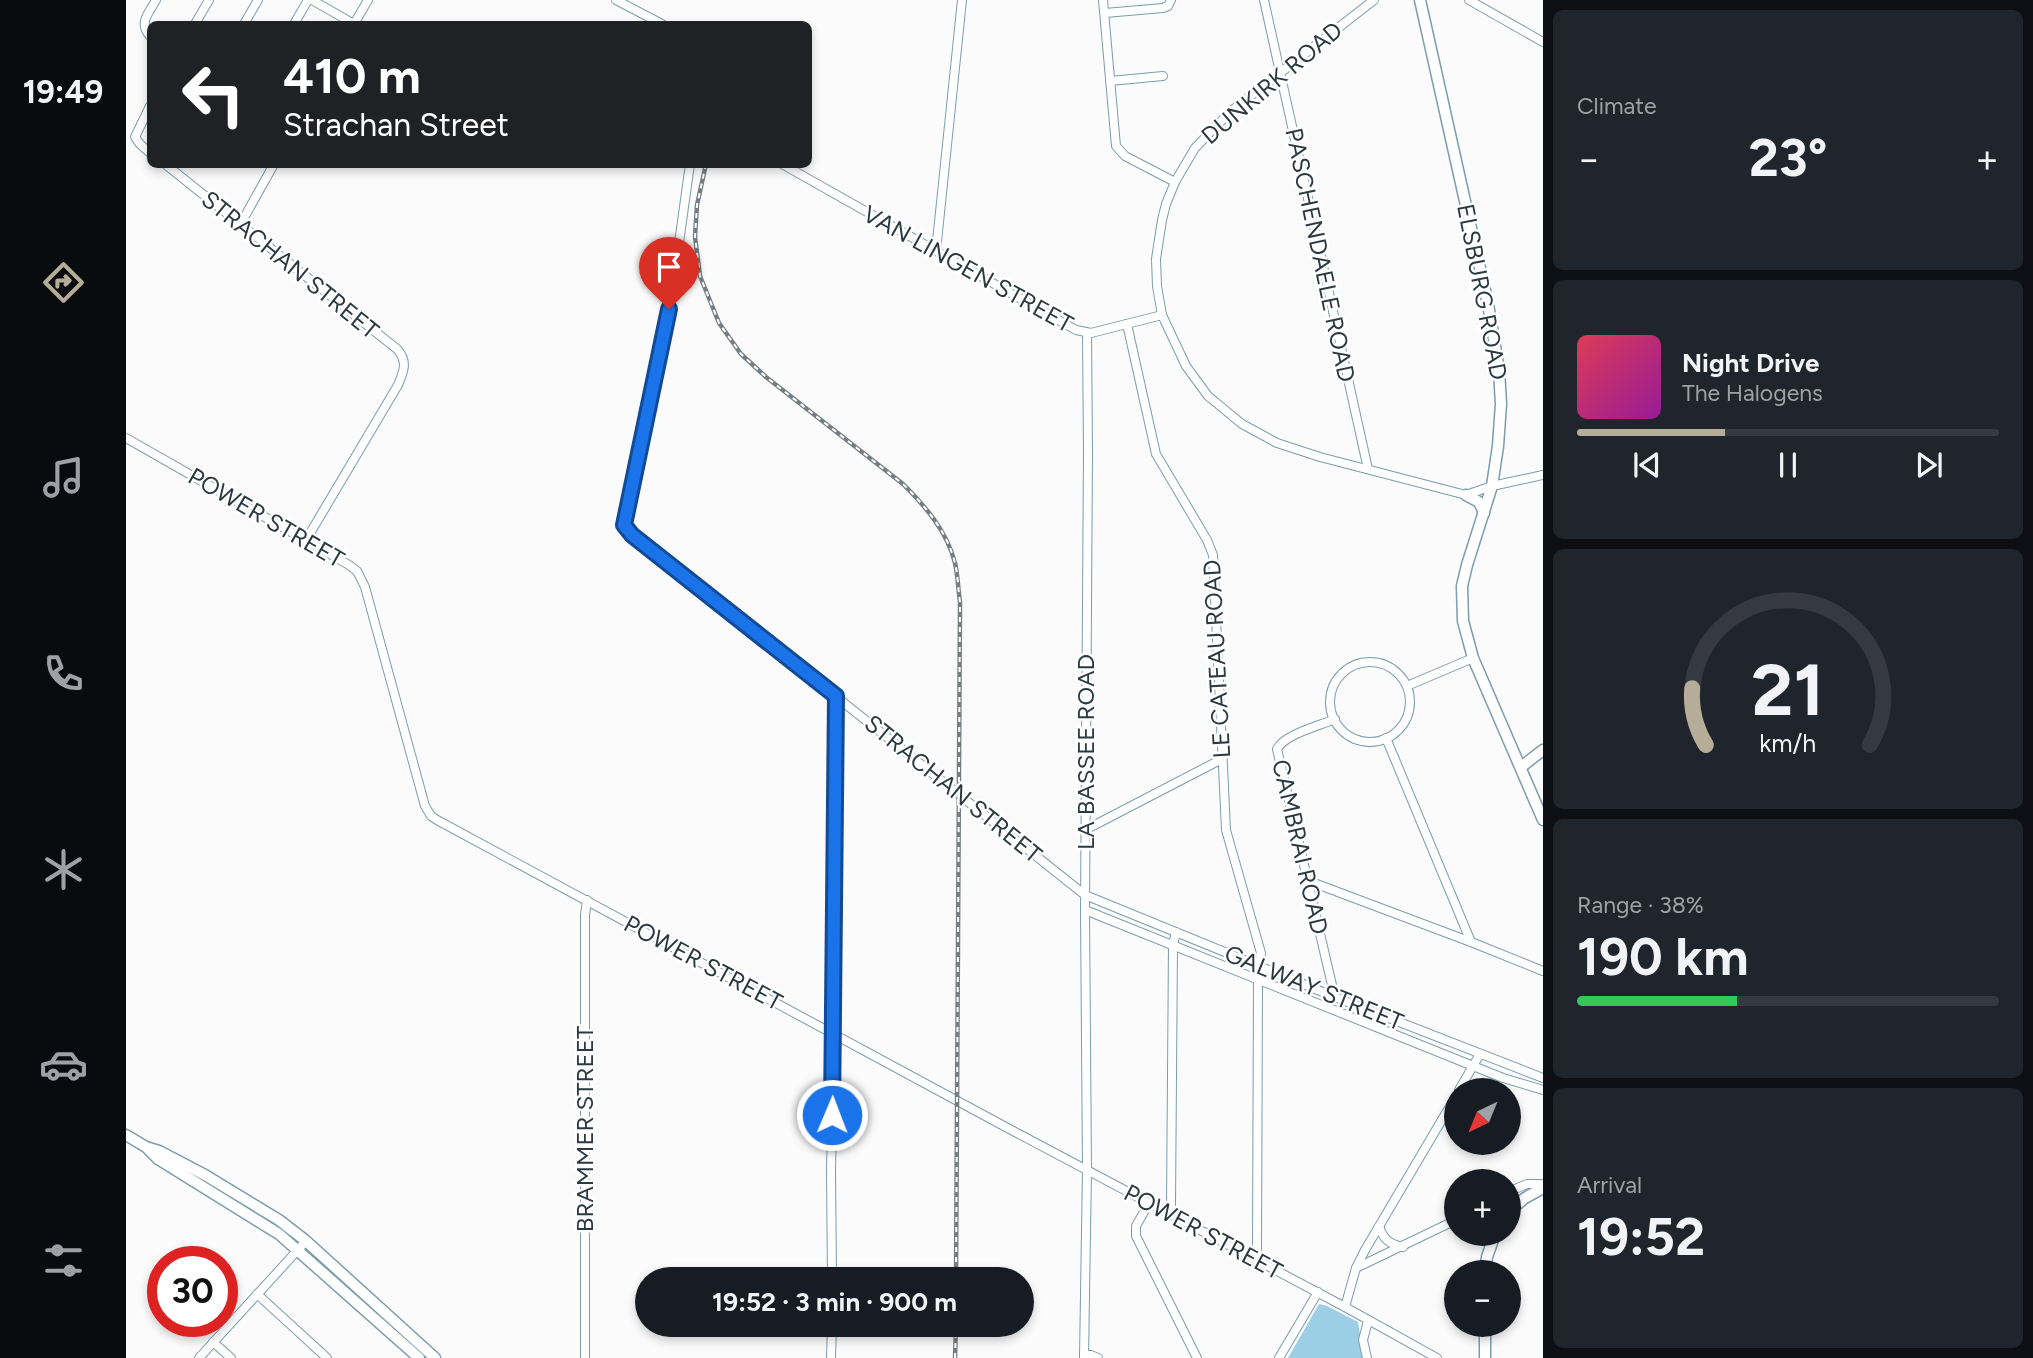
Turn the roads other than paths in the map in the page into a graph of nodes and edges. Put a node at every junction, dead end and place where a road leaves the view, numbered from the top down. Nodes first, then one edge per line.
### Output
1 (156, 0) edge
2 (209, 0) edge
3 (258, 0) edge
4 (310, 0) edge
5 (368, 0) edge
6 (962, 0) edge
7 (1103, 0) edge
8 (1171, 0) edge
9 (1264, 0) edge
10 (1374, 0) edge
11 (1420, 0) edge
12 (1469, 0) edge
13 (620, 1) edge
14 (1105, 13) junction
15 (197, 21) edge
16 (246, 21) edge
17 (296, 21) edge
18 (348, 21) edge
19 (356, 21) edge
20 (657, 21) edge
21 (147, 32) edge
22 (1543, 42) edge
23 (1280, 72) junction
24 (1163, 76) dead end
25 (1110, 81) junction
26 (147, 112) edge
27 (147, 151) edge
28 (169, 168) edge
29 (272, 168) edge
30 (689, 168) edge
31 (789, 168) edge
32 (1175, 181) junction
33 (240, 225) junction
34 (936, 251) junction
35 (1162, 315) junction
36 (1127, 324) junction
37 (1087, 333) junction
38 (126, 438) edge
39 (1368, 469) junction
40 (1543, 475) edge
41 (1492, 486) junction
42 (1466, 495) junction
43 (1484, 513) junction
44 (306, 540) junction
45 (1473, 658) junction
46 (1407, 686) junction
47 (836, 696) junction
48 (1335, 719) junction
49 (1386, 738) junction
50 (1543, 750) edge
51 (1222, 759) junction
52 (1521, 767) junction
53 (1543, 820) edge
54 (1085, 830) junction
55 (1306, 880) junction
56 (1085, 895) junction
57 (587, 900) junction
58 (1084, 910) junction
59 (1176, 932) junction
60 (1471, 942) junction
61 (1173, 945) junction
62 (1261, 966) junction
63 (1543, 971) edge
64 (1258, 978) junction
65 (1335, 997) junction
66 (1338, 1010) junction
67 (834, 1033) junction
68 (1480, 1054) junction
69 (1474, 1066) junction
70 (1466, 1078) edge
71 (1543, 1078) edge
72 (1543, 1090) edge
73 (1444, 1116) edge
74 (126, 1135) edge
75 (1087, 1170) junction
76 (1543, 1186) edge
77 (1521, 1187) edge
78 (1521, 1201) edge
79 (1149, 1203) junction
80 (1168, 1214) junction
81 (1379, 1226) junction
82 (1444, 1226) edge
83 (302, 1245) junction
84 (1403, 1247) junction
85 (1256, 1260) junction
86 (832, 1267) edge
87 (1356, 1268) junction
88 (1318, 1292) junction
89 (257, 1294) junction
90 (1345, 1307) junction
91 (1368, 1321) junction
92 (832, 1337) edge
93 (1485, 1337) edge
94 (213, 1342) junction
95 (1084, 1356) edge
96 (199, 1358) edge
97 (231, 1358) edge
98 (327, 1358) edge
99 (419, 1358) edge
100 (436, 1358) edge
101 (585, 1358) edge
102 (831, 1358) edge
103 (1098, 1358) edge
104 (1197, 1358) edge
105 (1279, 1358) edge
106 (1367, 1358) edge
107 (1437, 1358) edge
108 (1485, 1358) edge

1 - 21 street
2 - 15 street
3 - 16 street
4 - 17 street
4 - 18 street
5 - 19 street
6 - 34 street
7 - 14 street
8 - 14 street
9 - 23 street, PASCHENDAELE ROAD
10 - 23 street, DUNKIRK ROAD
11 - 41 main road, ELSBURG ROAD
12 - 22 street
13 - 20 street
14 - 25 street
23 - 32 street, DUNKIRK ROAD
23 - 39 street, PASCHENDAELE ROAD
24 - 25 street
25 - 32 street
26 - 27 street
28 - 33 street, STRACHAN STREET
29 - 33 street
30 - 47 street, STRACHAN STREET
31 - 34 street, VAN LINGEN STREET
32 - 35 street, DUNKIRK ROAD
33 - 44 street, STRACHAN STREET
34 - 37 street, VAN LINGEN STREET
35 - 36 street, VAN LINGEN STREET
35 - 39 street, DUNKIRK ROAD
36 - 37 street, VAN LINGEN STREET
36 - 51 street, LE CATEAU ROAD
37 - 54 street, LA BASSEE ROAD
38 - 44 street, POWER STREET
39 - 42 street, DUNKIRK ROAD
40 - 41 street
41 - 42 street
41 - 43 main road, ELSBURG ROAD
42 - 43 main road
43 - 45 main road, ELSBURG ROAD
44 - 57 street, POWER STREET
45 - 46 street
45 - 52 main road, ELSBURG ROAD
46 - 48 street
46 - 49 street
47 - 56 street, STRACHAN STREET
47 - 67 street
48 - 49 street
48 - 55 street, CAMBRAI ROAD
49 - 60 street
50 - 52 main road
51 - 54 street
51 - 62 street, LE CATEAU ROAD
52 - 53 main road, ELSBURG ROAD
54 - 56 street, LA BASSEE ROAD
55 - 60 street
55 - 65 street, CAMBRAI ROAD
56 - 58 street, LA BASSEE ROAD
56 - 59 street, GALWAY STREET
57 - 67 street, POWER STREET
57 - 101 street, BRAMMER STREET
58 - 61 street, GALWAY STREET
58 - 75 street, LA BASSEE ROAD
59 - 61 street
59 - 62 street, GALWAY STREET
60 - 63 street
61 - 64 street, GALWAY STREET
61 - 80 street
62 - 64 street
62 - 65 street, GALWAY STREET
64 - 66 street, GALWAY STREET
64 - 85 street
65 - 66 street, CAMBRAI ROAD
65 - 68 street, GALWAY STREET
66 - 69 street, GALWAY STREET
67 - 75 street, POWER STREET
67 - 86 street
68 - 69 street
68 - 71 street, GALWAY STREET
69 - 70 street
69 - 72 street, GALWAY STREET
73 - 81 street
74 - 83 main road
75 - 79 street, POWER STREET
75 - 95 street, LA BASSEE ROAD
76 - 77 street
76 - 78 main road
79 - 80 street, POWER STREET
79 - 104 street
80 - 85 street, POWER STREET
81 - 84 street
81 - 87 street
82 - 84 street
83 - 89 street
83 - 99 main road
83 - 100 main road
84 - 87 street
85 - 88 street, POWER STREET
87 - 90 street
88 - 90 street, POWER STREET
88 - 105 street
89 - 94 street
89 - 98 street
90 - 91 street, POWER STREET
91 - 106 street
91 - 107 street, POWER STREET
92 - 102 street
93 - 108 main road
94 - 96 street
94 - 97 street
95 - 103 street

